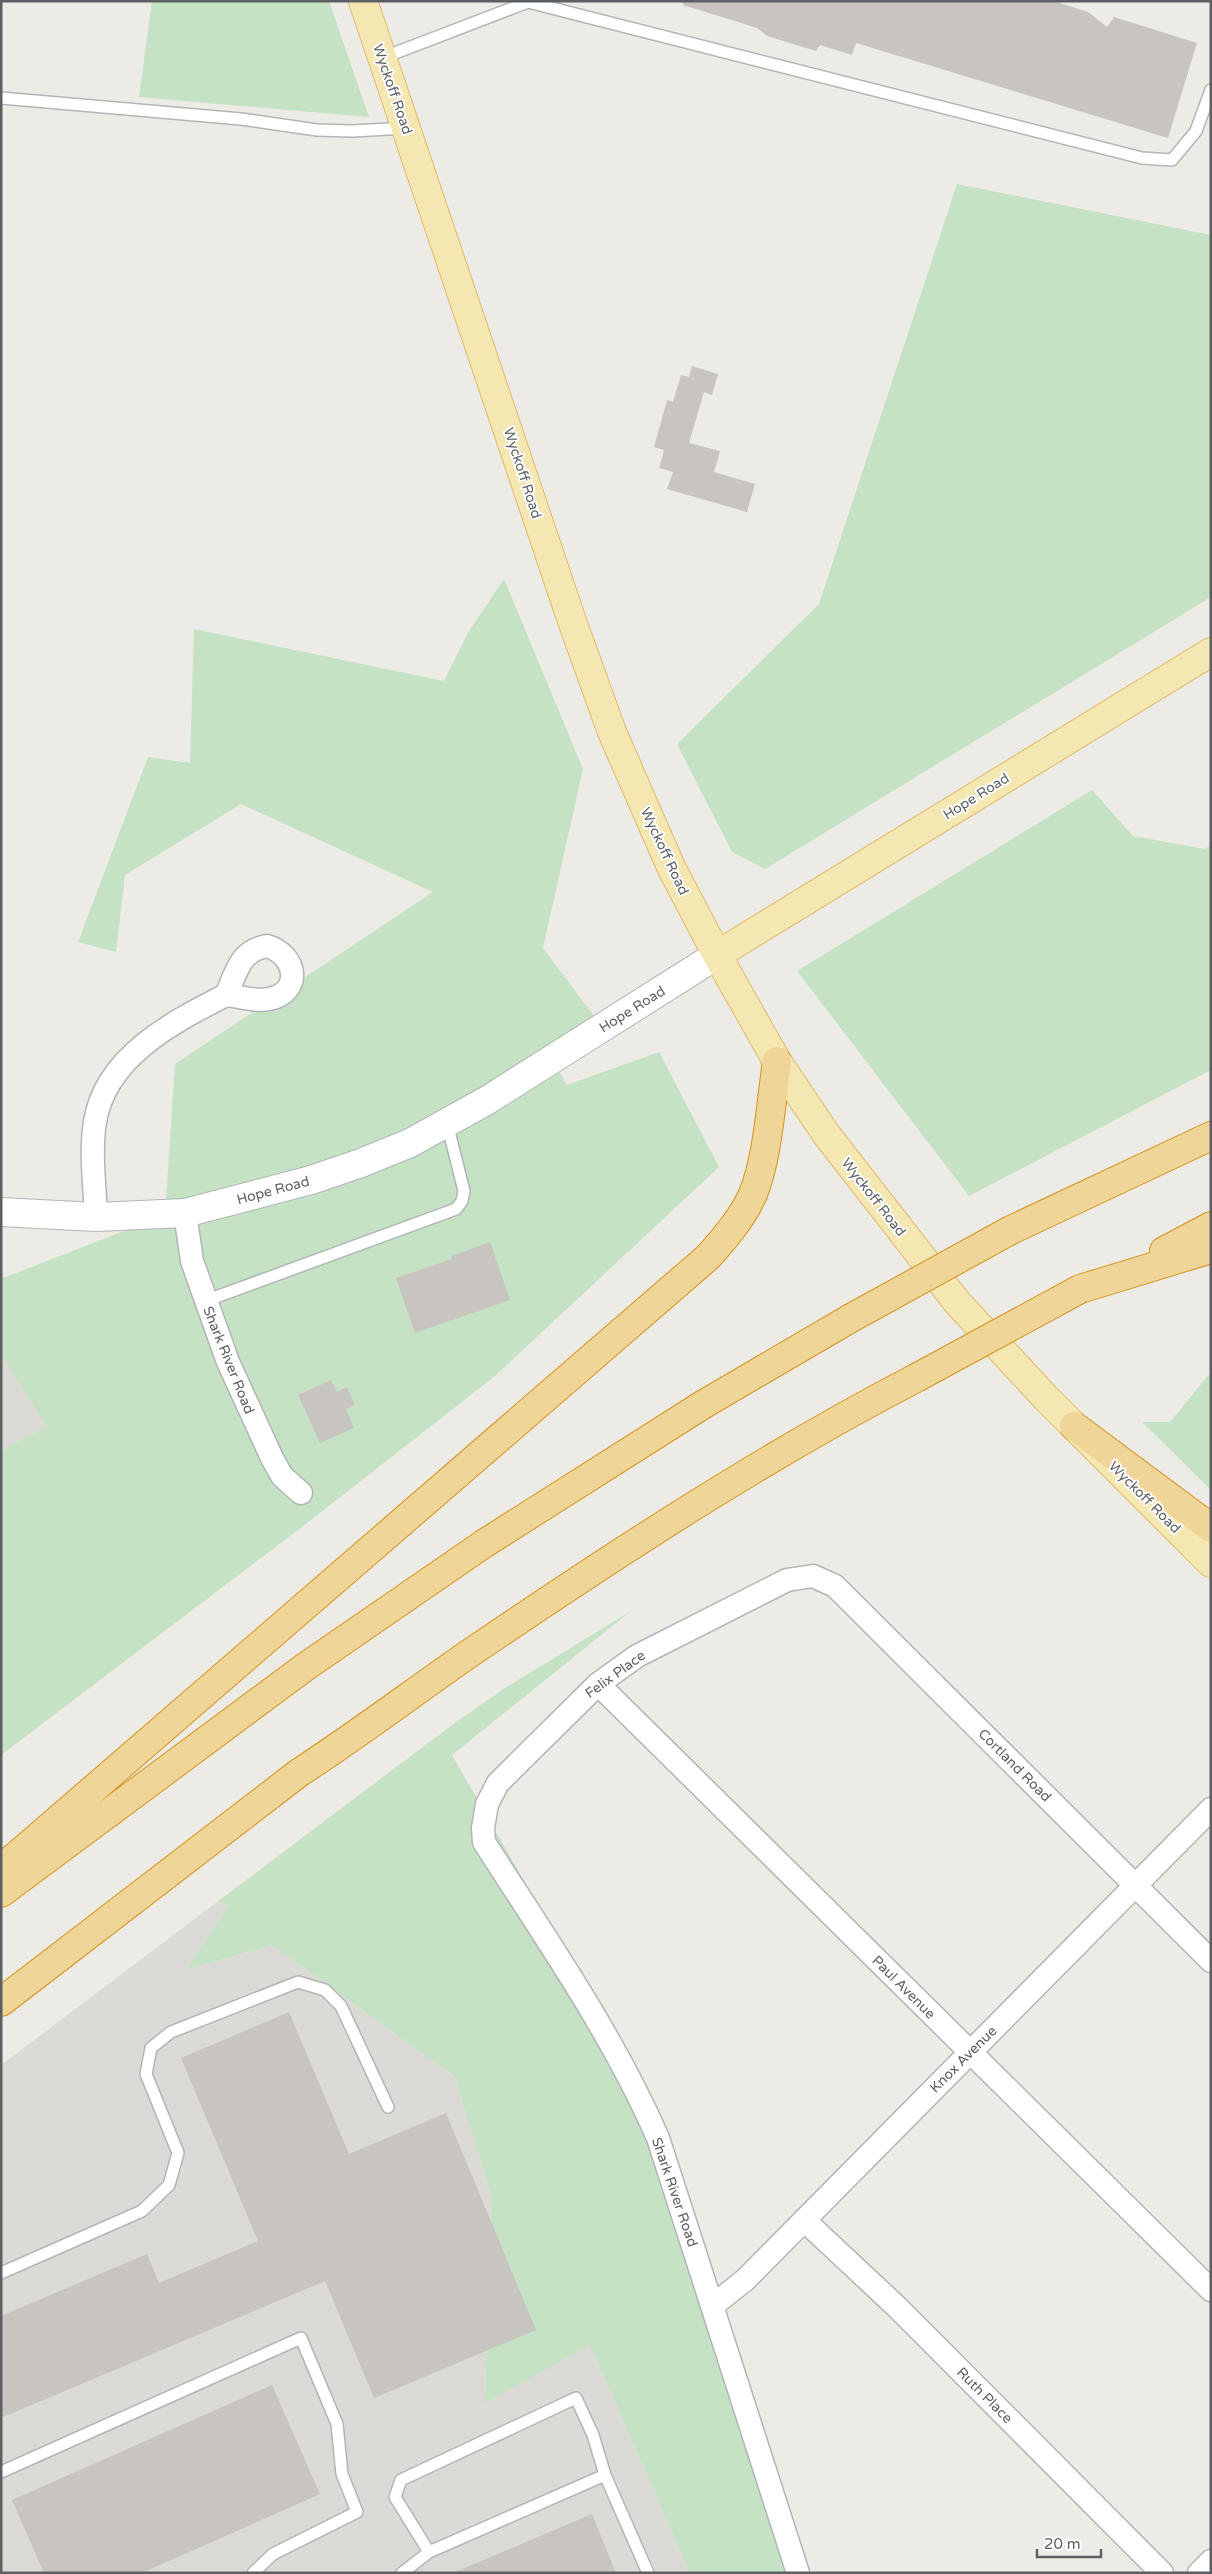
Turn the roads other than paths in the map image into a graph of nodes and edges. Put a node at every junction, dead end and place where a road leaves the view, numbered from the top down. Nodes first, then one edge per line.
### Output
1 (363, 1) edge
2 (528, 2) edge
3 (382, 58) junction
4 (1211, 90) edge
5 (1, 98) edge
6 (406, 128) junction
7 (1211, 652) edge
8 (717, 955) junction
9 (226, 995) dead end
10 (777, 1061) junction
11 (447, 1123) junction
12 (1211, 1136) edge
13 (1, 1212) edge
14 (185, 1213) junction
15 (96, 1218) junction
16 (1211, 1226) edge
17 (1211, 1250) edge
18 (1112, 1279) junction
19 (205, 1301) junction
20 (1074, 1426) junction
21 (301, 1493) dead end
22 (1211, 1528) edge
23 (1211, 1563) edge
24 (813, 1576) joint
25 (598, 1684) junction
26 (1211, 1809) edge
27 (484, 1842) joint
28 (1, 1869) edge
29 (1136, 1885) junction
30 (1, 1894) edge
31 (1211, 1961) edge
32 (1, 2002) edge
33 (969, 2052) junction
34 (388, 2107) dead end
35 (804, 2220) junction
36 (1, 2273) edge
37 (1211, 2290) edge
38 (712, 2306) junction
39 (1, 2472) edge
40 (605, 2475) junction
41 (429, 2552) junction
42 (1211, 2561) edge
43 (252, 2573) edge
44 (402, 2573) edge
45 (648, 2573) edge
46 (798, 2573) edge
47 (1162, 2573) edge
48 (1199, 2573) edge

1 - 3 main road, Wyckoff Road
2 - 3 lane
2 - 4 lane
3 - 6 main road, Wyckoff Road
5 - 6 lane
6 - 8 main road, Wyckoff Road
7 - 8 main road, Hope Road
8 - 10 main road, Wyckoff Road
8 - 11 street, Hope Road
9 - 15 street
10 - 20 main road, Wyckoff Road
10 - 28 highway
11 - 14 street, Hope Road
11 - 19 lane
12 - 30 highway, bridge
13 - 15 street, Hope Road
14 - 15 street, Hope Road
14 - 19 street, Shark River Road
16 - 18 highway
17 - 18 highway
18 - 32 highway, bridge
19 - 21 street, Shark River Road
20 - 22 highway
20 - 23 main road, Wyckoff Road
24 - 25 street, Felix Place
24 - 29 street, Cortland Road
25 - 27 street, Felix Place
25 - 33 street, Paul Avenue
26 - 29 street, Knox Avenue
27 - 38 street, Shark River Road
29 - 31 street, Cortland Road
29 - 33 street, Knox Avenue
33 - 35 street, Knox Avenue
33 - 37 street, Paul Avenue
34 - 36 lane
35 - 38 street, Knox Avenue
35 - 47 street, Ruth Place
38 - 46 street, Shark River Road
39 - 43 lane
40 - 41 lane
40 - 41 lane
40 - 45 lane
41 - 44 lane
42 - 48 street

